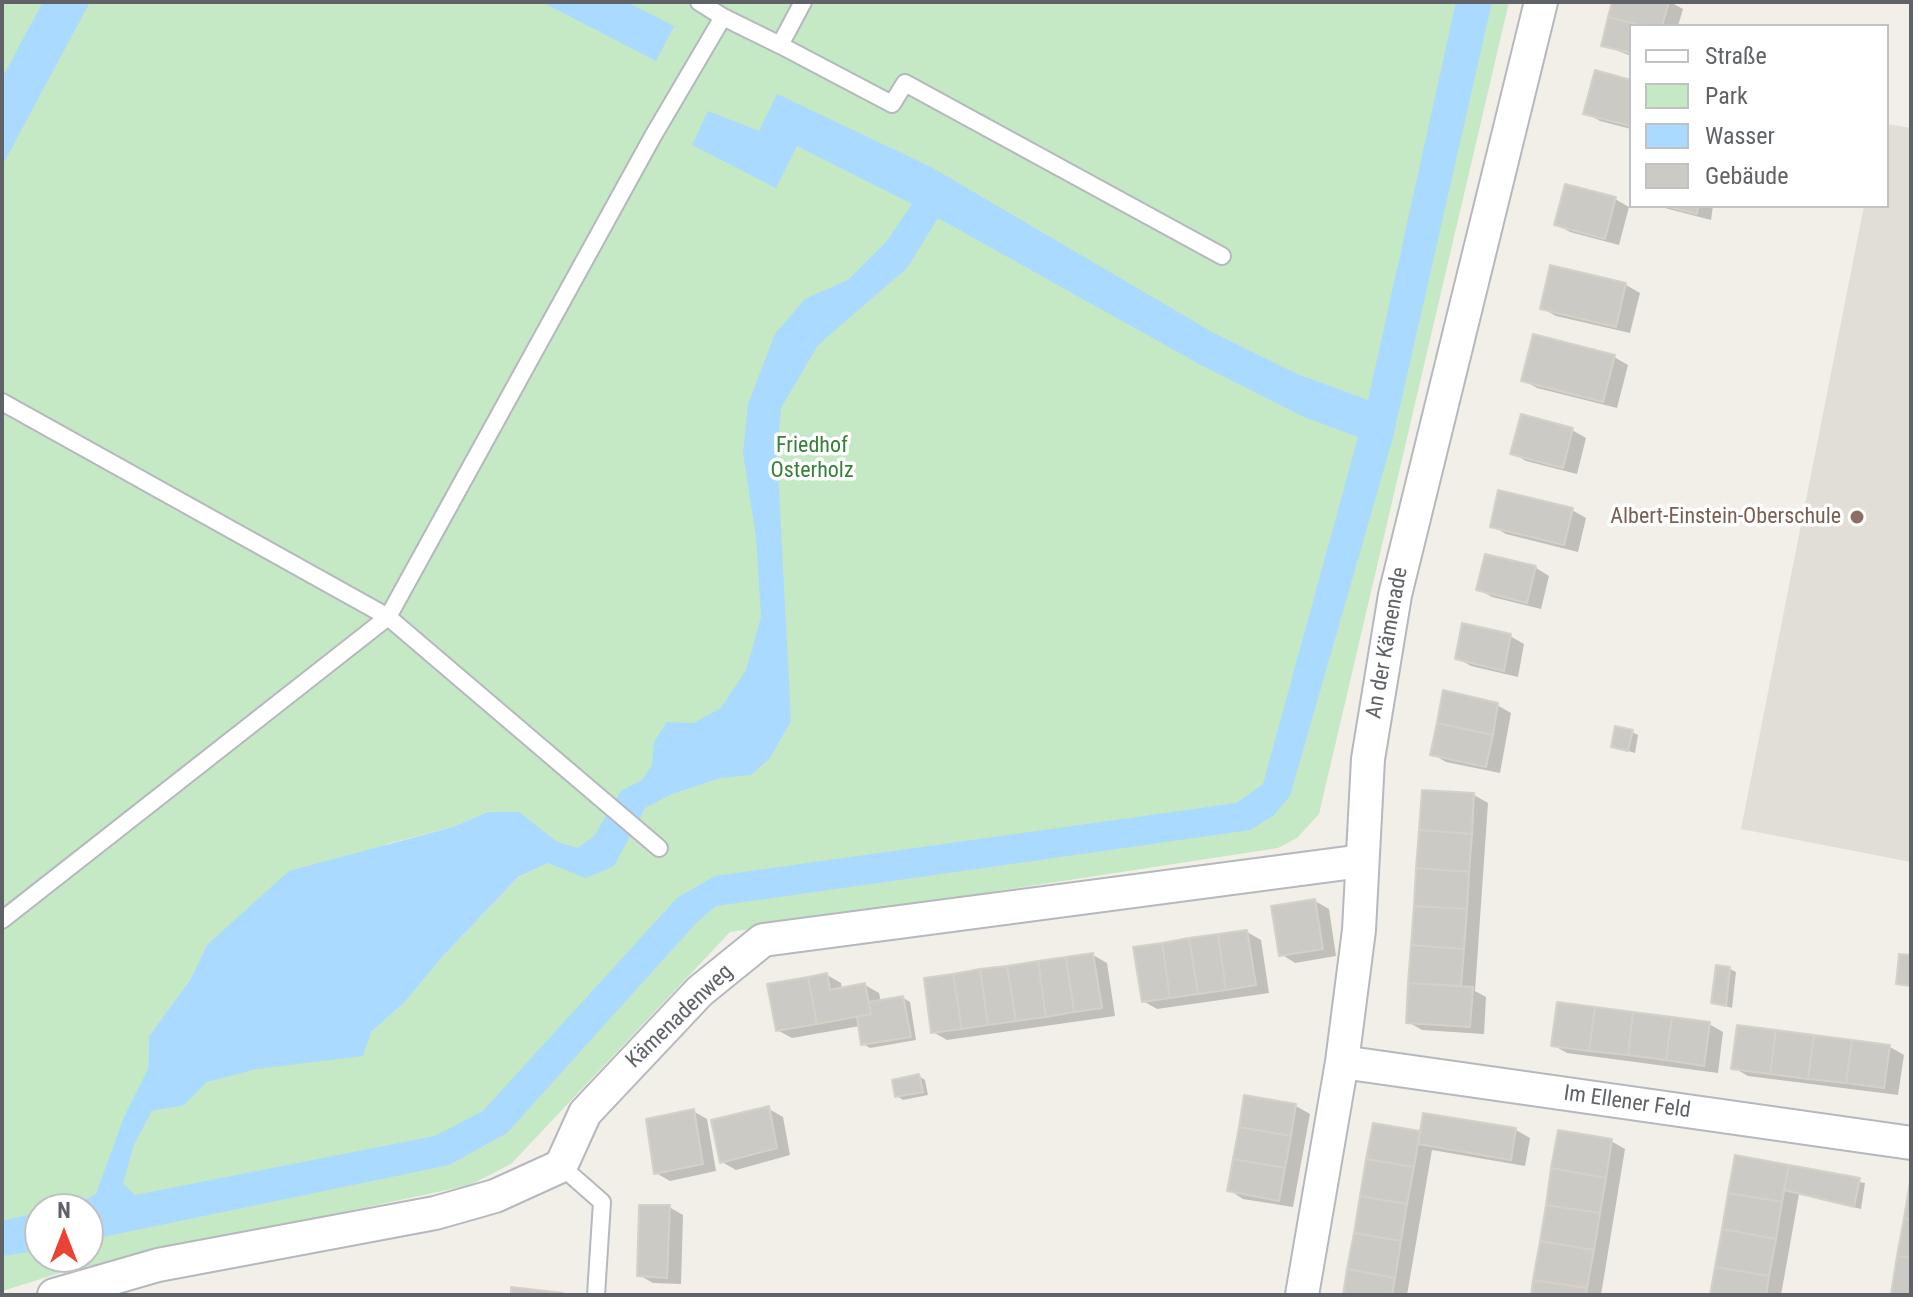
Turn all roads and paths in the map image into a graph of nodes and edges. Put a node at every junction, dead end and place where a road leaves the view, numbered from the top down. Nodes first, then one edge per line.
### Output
1 (699, 2) edge
2 (803, 2) edge
3 (1541, 2) edge
4 (723, 17) junction
5 (780, 45) junction
6 (1222, 256) dead end
7 (2, 402) edge
8 (388, 617) junction
9 (659, 848) dead end
10 (1362, 861) junction
11 (2, 920) edge
12 (1342, 1062) junction
13 (1911, 1143) edge
14 (561, 1166) junction
15 (54, 1295) edge
16 (596, 1295) edge
17 (1302, 1295) edge

1 - 4 lane
2 - 5 lane
3 - 10 street, An der Kämenade
4 - 5 lane
4 - 8 lane
5 - 6 lane
7 - 8 lane
8 - 9 lane
8 - 11 lane
10 - 12 street, An der Kämenade
10 - 14 street, Kämenadenweg
12 - 13 street, Im Ellener Feld
12 - 17 street, An der Kämenade
14 - 15 street
14 - 16 lane

